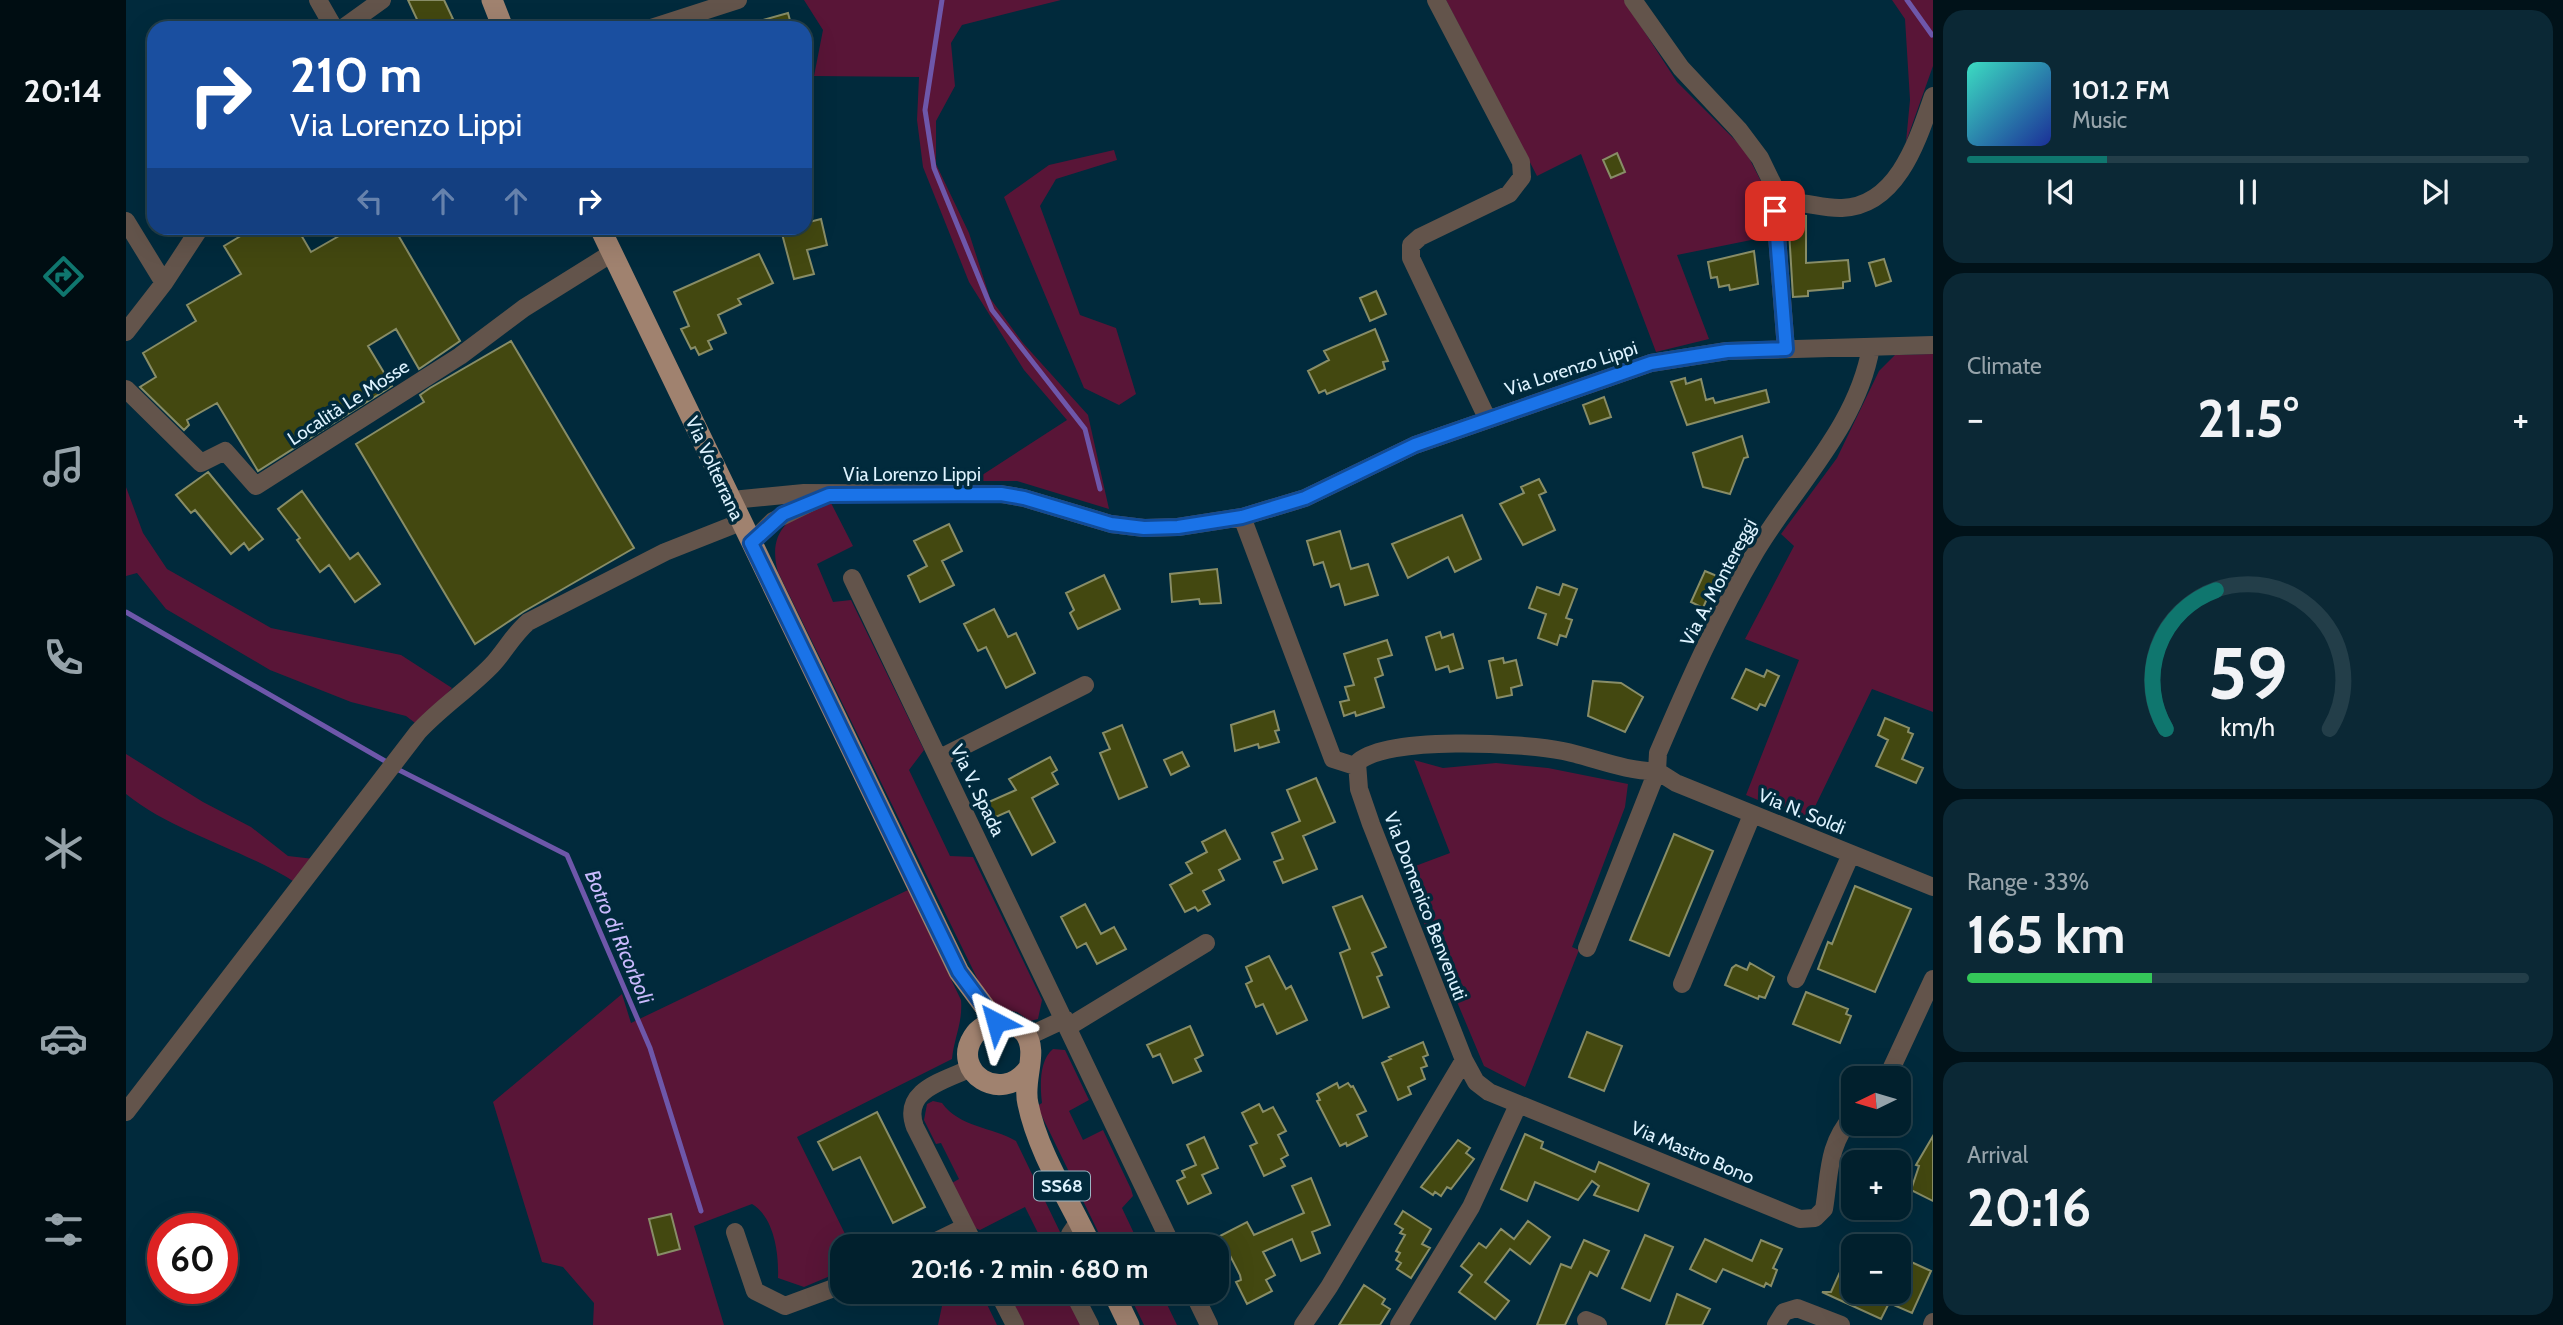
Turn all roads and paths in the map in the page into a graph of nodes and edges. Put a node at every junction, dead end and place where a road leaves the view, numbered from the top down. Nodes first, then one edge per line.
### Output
1 (317, 0) edge
2 (382, 0) edge
3 (492, 0) edge
4 (738, 0) edge
5 (1436, 0) edge
6 (1633, 0) edge
7 (330, 21) edge
8 (353, 21) edge
9 (500, 21) edge
10 (673, 21) edge
11 (1933, 96) edge
12 (1782, 203) junction
13 (126, 221) edge
14 (195, 235) edge
15 (603, 235) edge
16 (612, 253) junction
17 (164, 283) junction
18 (126, 332) edge
19 (1933, 345) edge
20 (1871, 347) junction
21 (1786, 349) junction
22 (126, 389) edge
23 (1487, 418) junction
24 (829, 495) junction
25 (732, 500) junction
26 (1242, 517) junction
27 (741, 522) junction
28 (751, 543) junction
29 (852, 578) dead end
30 (1085, 685) dead end
31 (940, 758) junction
32 (1356, 766) junction
33 (1657, 771) junction
34 (1752, 814) junction
35 (1851, 854) junction
36 (1933, 887) edge
37 (1206, 943) dead end
38 (1587, 948) dead end
39 (959, 972) junction
40 (1933, 978) edge
41 (1796, 979) dead end
42 (1682, 984) dead end
43 (996, 1022) junction
44 (1067, 1023) junction
45 (974, 1036) junction
46 (1029, 1040) junction
47 (1464, 1060) junction
48 (1893, 1066) edge
49 (971, 1068) junction
50 (1028, 1069) junction
51 (1004, 1085) junction
52 (1518, 1105) junction
53 (126, 1112) edge
54 (1034, 1126) junction
55 (1841, 1132) edge
56 (1079, 1221) junction
57 (965, 1227) junction
58 (735, 1232) dead end
59 (951, 1234) edge
60 (969, 1234) edge
61 (1070, 1234) edge
62 (1085, 1234) edge
63 (1166, 1234) edge
64 (830, 1289) edge
65 (1004, 1304) edge
66 (1079, 1304) edge
67 (1119, 1304) edge
68 (1199, 1304) edge
69 (1015, 1325) edge
70 (1090, 1325) edge
71 (1129, 1325) edge
72 (1209, 1325) edge
73 (1303, 1325) edge
74 (1399, 1325) edge
75 (1776, 1325) edge
76 (1841, 1325) edge

1 - 7 street
2 - 8 street
3 - 9 main road
4 - 10 street
5 - 23 street
6 - 12 street
11 - 12 street
12 - 21 street
13 - 17 street
14 - 17 street
15 - 16 main road, Via Volterrana
16 - 22 street, Località Le Mosse
16 - 25 main road, Via Volterrana
17 - 18 street
19 - 20 street, Via Lorenzo Lippi
20 - 21 street, Via Lorenzo Lippi
20 - 33 street, Via A. Montereggi
21 - 23 street, Via Lorenzo Lippi
23 - 26 street, Via Lorenzo Lippi
24 - 25 street, Via Lorenzo Lippi
24 - 26 street, Via Lorenzo Lippi
24 - 28 street, Via Lorenzo Lippi
25 - 27 main road, Via Volterrana
26 - 32 street
27 - 28 main road, Via Volterrana
27 - 53 street
28 - 39 main road, Via Volterrana
29 - 31 street, Via V. Spada
30 - 31 street
31 - 44 street, Via V. Spada
32 - 33 street
32 - 47 street, Via Domenico Benvenuti
33 - 34 street, Via N. Soldi
33 - 38 street, Via A. Montereggi
34 - 35 street, Via N. Soldi
34 - 42 street
35 - 36 street, Via N. Soldi
35 - 41 street
37 - 44 street
39 - 43 main road, Via Volterrana
39 - 45 main road, Via Volterrana
40 - 48 street
43 - 45 main road
43 - 46 main road, Via Volterrana
44 - 46 street
44 - 63 street, Via V. Spada
45 - 49 main road, Via Volterrana
46 - 50 main road, SS68
47 - 52 street, Via Mastro Bono
47 - 73 street
49 - 51 main road, SS68
49 - 57 street
50 - 51 main road
50 - 54 main road, SS68
51 - 54 main road, SS68
52 - 55 street, Via Mastro Bono
52 - 74 street
54 - 56 main road, SS68
56 - 61 street
56 - 62 main road, SS68
57 - 59 street
57 - 60 street
58 - 64 street
65 - 69 street
66 - 70 street
67 - 71 main road
68 - 72 street
75 - 76 street

